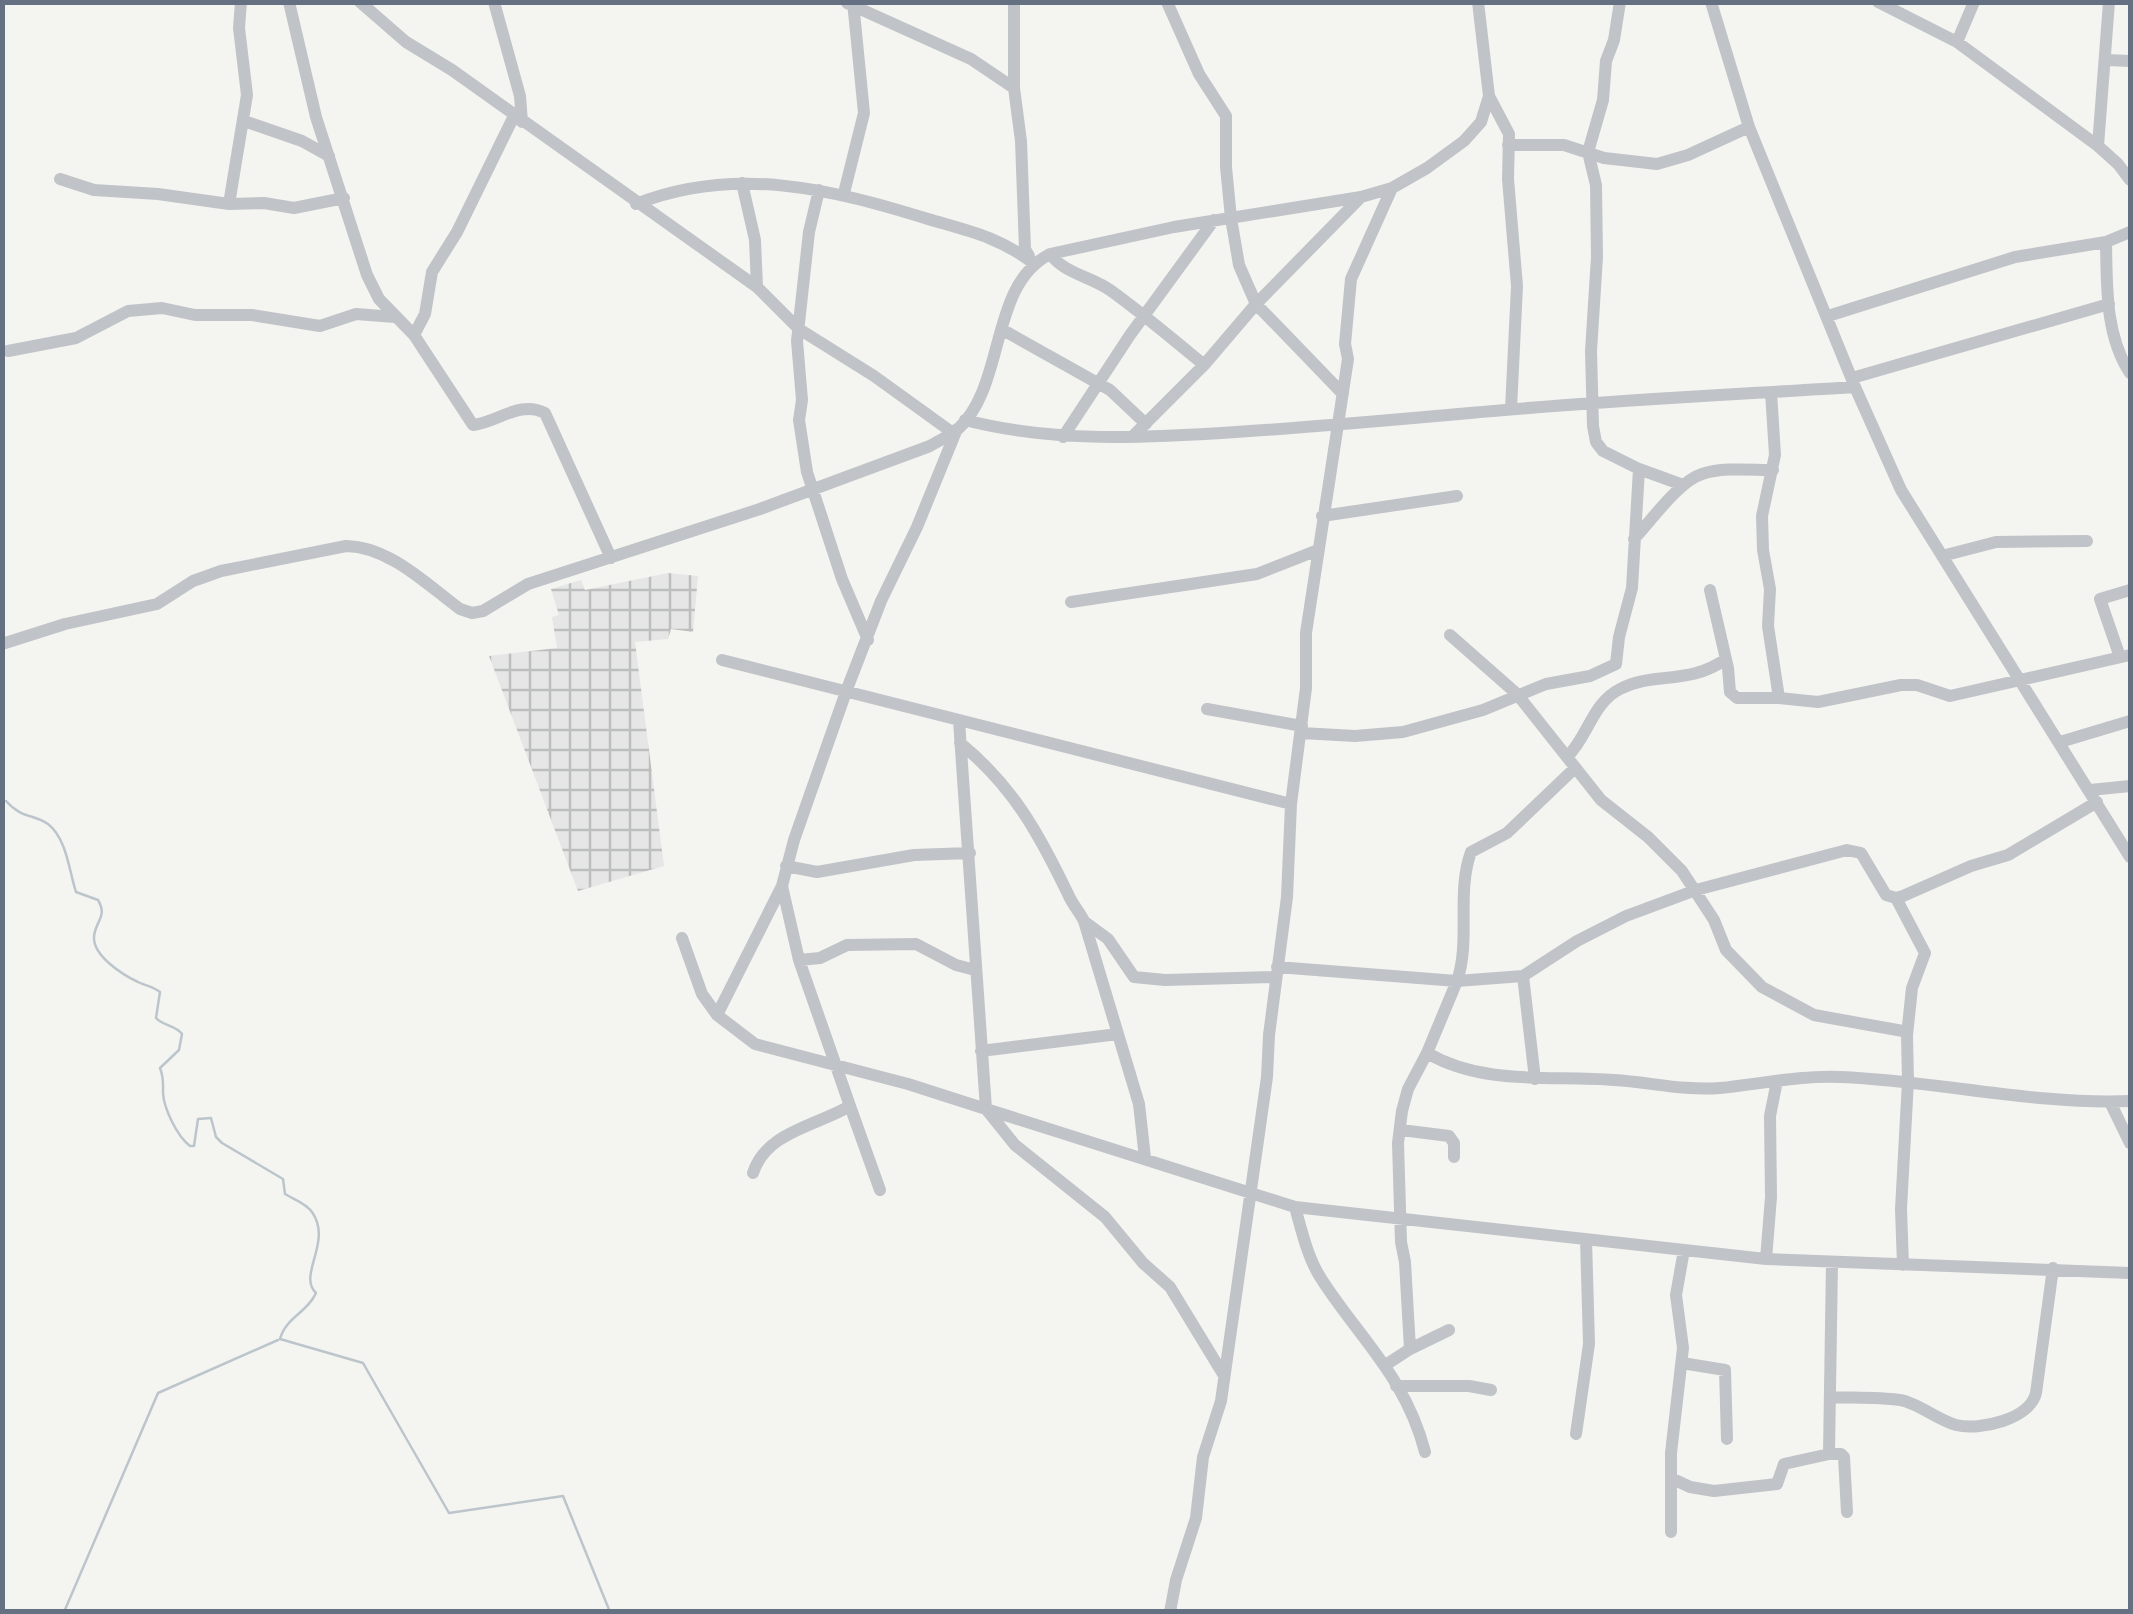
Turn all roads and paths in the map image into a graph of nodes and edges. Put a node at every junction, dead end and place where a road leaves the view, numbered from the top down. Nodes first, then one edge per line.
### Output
1 (241, 2) edge
2 (289, 2) edge
3 (360, 2) edge
4 (494, 2) edge
5 (1014, 2) edge
6 (1167, 2) edge
7 (1478, 2) edge
8 (1620, 2) edge
9 (1711, 2) edge
10 (1878, 2) edge
11 (1974, 2) edge
12 (2109, 2) edge
13 (850, 3) edge
14 (1957, 42) junction
15 (2106, 60) junction
16 (2130, 61) edge
17 (1014, 88) junction
18 (1488, 96) junction
19 (518, 119) junction
20 (244, 121) junction
21 (1749, 127) junction
22 (1508, 145) junction
23 (2098, 146) junction
24 (1588, 152) junction
25 (330, 156) junction
26 (60, 179) dead end
27 (2130, 180) edge
28 (742, 183) junction
29 (1392, 188) junction
30 (820, 190) junction
31 (844, 193) junction
32 (1361, 197) junction
33 (344, 198) junction
34 (229, 204) junction
35 (636, 204) junction
36 (1230, 218) junction
37 (1214, 220) junction
38 (2130, 232) edge
39 (2106, 242) junction
40 (1050, 254) junction
41 (1033, 262) junction
42 (757, 288) junction
43 (1256, 304) junction
44 (2109, 304) junction
45 (1828, 316) junction
46 (394, 317) junction
47 (1143, 318) junction
48 (799, 329) junction
49 (1003, 330) junction
50 (414, 335) junction
51 (8, 351) dead end
52 (1204, 365) junction
53 (2130, 373) edge
54 (1098, 382) junction
55 (1853, 382) junction
56 (1771, 392) junction
57 (1343, 394) junction
58 (1590, 405) junction
59 (1511, 409) junction
60 (1146, 424) junction
61 (1338, 425) junction
62 (958, 427) junction
63 (1063, 437) junction
64 (1132, 437) junction
65 (1639, 470) junction
66 (1773, 470) junction
67 (1683, 486) junction
68 (813, 489) junction
69 (1457, 496) dead end
70 (1322, 516) junction
71 (1634, 539) junction
72 (2086, 541) dead end
73 (1318, 550) junction
74 (1942, 556) junction
75 (611, 558) junction
76 (1710, 590) dead end
77 (2130, 590) edge
78 (1071, 602) dead end
79 (1450, 635) dead end
80 (868, 640) junction
81 (2, 644) edge
82 (2125, 656) edge
83 (1618, 658) junction
84 (1726, 659) junction
85 (722, 660) dead end
86 (2019, 681) junction
87 (1628, 686) junction
88 (846, 690) junction
89 (1518, 694) junction
90 (1780, 698) junction
91 (1207, 709) dead end
92 (959, 721) junction
93 (2130, 721) edge
94 (1301, 729) junction
95 (2060, 742) junction
96 (960, 743) junction
97 (1571, 762) junction
98 (2130, 786) edge
99 (2094, 796) junction
100 (1291, 804) junction
101 (970, 852) junction
102 (2130, 857) edge
103 (786, 866) junction
104 (782, 886) junction
105 (1696, 890) junction
106 (1896, 898) junction
107 (1084, 921) junction
108 (682, 938) dead end
109 (800, 960) junction
110 (975, 970) junction
111 (1276, 972) junction
112 (1523, 976) junction
113 (1456, 981) junction
114 (717, 1015) junction
115 (1118, 1034) junction
116 (1907, 1035) junction
117 (981, 1051) junction
118 (1427, 1053) junction
119 (835, 1064) junction
120 (1535, 1078) junction
121 (1777, 1080) junction
122 (1908, 1081) junction
123 (2130, 1101) edge
124 (2110, 1102) junction
125 (850, 1106) junction
126 (986, 1109) junction
127 (1401, 1130) junction
128 (2130, 1143) edge
129 (1454, 1157) dead end
130 (1145, 1158) junction
131 (753, 1173) dead end
132 (880, 1190) dead end
133 (1250, 1191) junction
134 (1296, 1208) junction
135 (1402, 1222) junction
136 (1586, 1239) junction
137 (1684, 1250) junction
138 (1766, 1259) junction
139 (1832, 1262) junction
140 (1904, 1264) junction
141 (2053, 1268) junction
142 (2130, 1273) edge
143 (1449, 1330) dead end
144 (1410, 1349) junction
145 (1682, 1362) junction
146 (1386, 1364) junction
147 (1223, 1374) junction
148 (1396, 1386) junction
149 (1491, 1390) dead end
150 (1830, 1397) junction
151 (1576, 1434) dead end
152 (1726, 1439) dead end
153 (1425, 1452) dead end
154 (1829, 1454) junction
155 (1672, 1478) junction
156 (1847, 1512) dead end
157 (1671, 1532) dead end
158 (1170, 1612) edge

1 - 20 street
2 - 25 street
3 - 19 street
4 - 19 street
5 - 17 street
6 - 36 street
7 - 18 street
8 - 24 street
9 - 21 street
10 - 14 street
11 - 14 street
12 - 15 street
13 - 17 street
13 - 31 street
14 - 23 street
15 - 16 street
15 - 23 street
17 - 41 street
18 - 22 street
18 - 29 street
19 - 35 street
19 - 50 street
20 - 25 street
20 - 34 street
21 - 24 street
21 - 45 street
22 - 24 street
22 - 59 street
23 - 27 street
24 - 58 street
25 - 33 street
26 - 34 street
28 - 30 street
28 - 35 street
28 - 42 street
29 - 32 street
29 - 57 street
30 - 31 street
30 - 48 street
31 - 41 street
32 - 36 street
32 - 43 street
33 - 34 street
33 - 46 street
35 - 42 street
36 - 37 street
36 - 43 street
37 - 40 street
37 - 47 street
38 - 39 street
39 - 44 street
39 - 45 street
40 - 41 street
40 - 47 street
41 - 49 street
42 - 48 street
43 - 52 street
43 - 57 street
44 - 53 street
44 - 55 street
45 - 55 street
46 - 50 street
46 - 51 street
47 - 52 street
47 - 54 street
48 - 62 street
48 - 68 street
49 - 54 street
49 - 62 street
50 - 75 street
52 - 60 street
54 - 60 street
54 - 63 street
55 - 56 street
55 - 74 street
56 - 58 street
56 - 66 street
57 - 61 street
58 - 59 street
58 - 65 street
59 - 61 street
60 - 64 street
61 - 64 street
61 - 70 street
62 - 63 street
62 - 68 street
62 - 80 street
63 - 64 street
65 - 67 street
65 - 71 street
66 - 67 street
66 - 90 street
67 - 71 street
68 - 75 street
68 - 80 street
69 - 70 street
70 - 73 street
71 - 83 street
72 - 74 street
73 - 78 street
73 - 94 street
74 - 86 street
75 - 81 street
76 - 84 street
77 - 82 street
79 - 89 street
80 - 88 street
82 - 86 street
83 - 87 street
83 - 89 street
84 - 87 street
84 - 90 street
85 - 88 street
86 - 90 street
86 - 95 street
87 - 97 street
88 - 92 street
88 - 103 street
89 - 94 street
89 - 97 street
91 - 94 street
92 - 96 street
92 - 100 street
93 - 95 street
94 - 100 street
95 - 99 street
96 - 101 street
96 - 107 street
97 - 105 street
97 - 113 street
98 - 99 street
99 - 102 street
99 - 106 street
100 - 111 street
101 - 103 street
101 - 110 street
103 - 104 street
104 - 109 street
104 - 114 street
105 - 106 street
105 - 112 street
105 - 116 street
106 - 116 street
107 - 111 street
107 - 115 street
108 - 114 street
109 - 110 street
109 - 119 street
110 - 117 street
111 - 113 street
111 - 133 street
112 - 113 street
112 - 120 street
113 - 118 street
114 - 119 street
115 - 117 street
115 - 130 street
116 - 122 street
117 - 126 street
118 - 120 street
118 - 127 street
119 - 125 street
119 - 126 street
120 - 121 street
121 - 122 street
121 - 138 street
122 - 124 street
122 - 140 street
123 - 124 street
124 - 128 street
125 - 131 street
125 - 132 street
126 - 130 street
126 - 147 street
127 - 129 street
127 - 135 street
130 - 133 street
133 - 134 street
133 - 147 street
134 - 135 street
134 - 146 street
135 - 136 street
135 - 144 street
136 - 137 street
136 - 151 street
137 - 138 street
137 - 145 street
138 - 139 street
139 - 140 street
139 - 150 street
140 - 141 street
141 - 142 street
141 - 150 street
143 - 144 street
144 - 146 street
145 - 152 street
145 - 155 street
146 - 148 street
147 - 158 street
148 - 149 street
148 - 153 street
150 - 154 street
154 - 155 street
154 - 156 street
155 - 157 street

